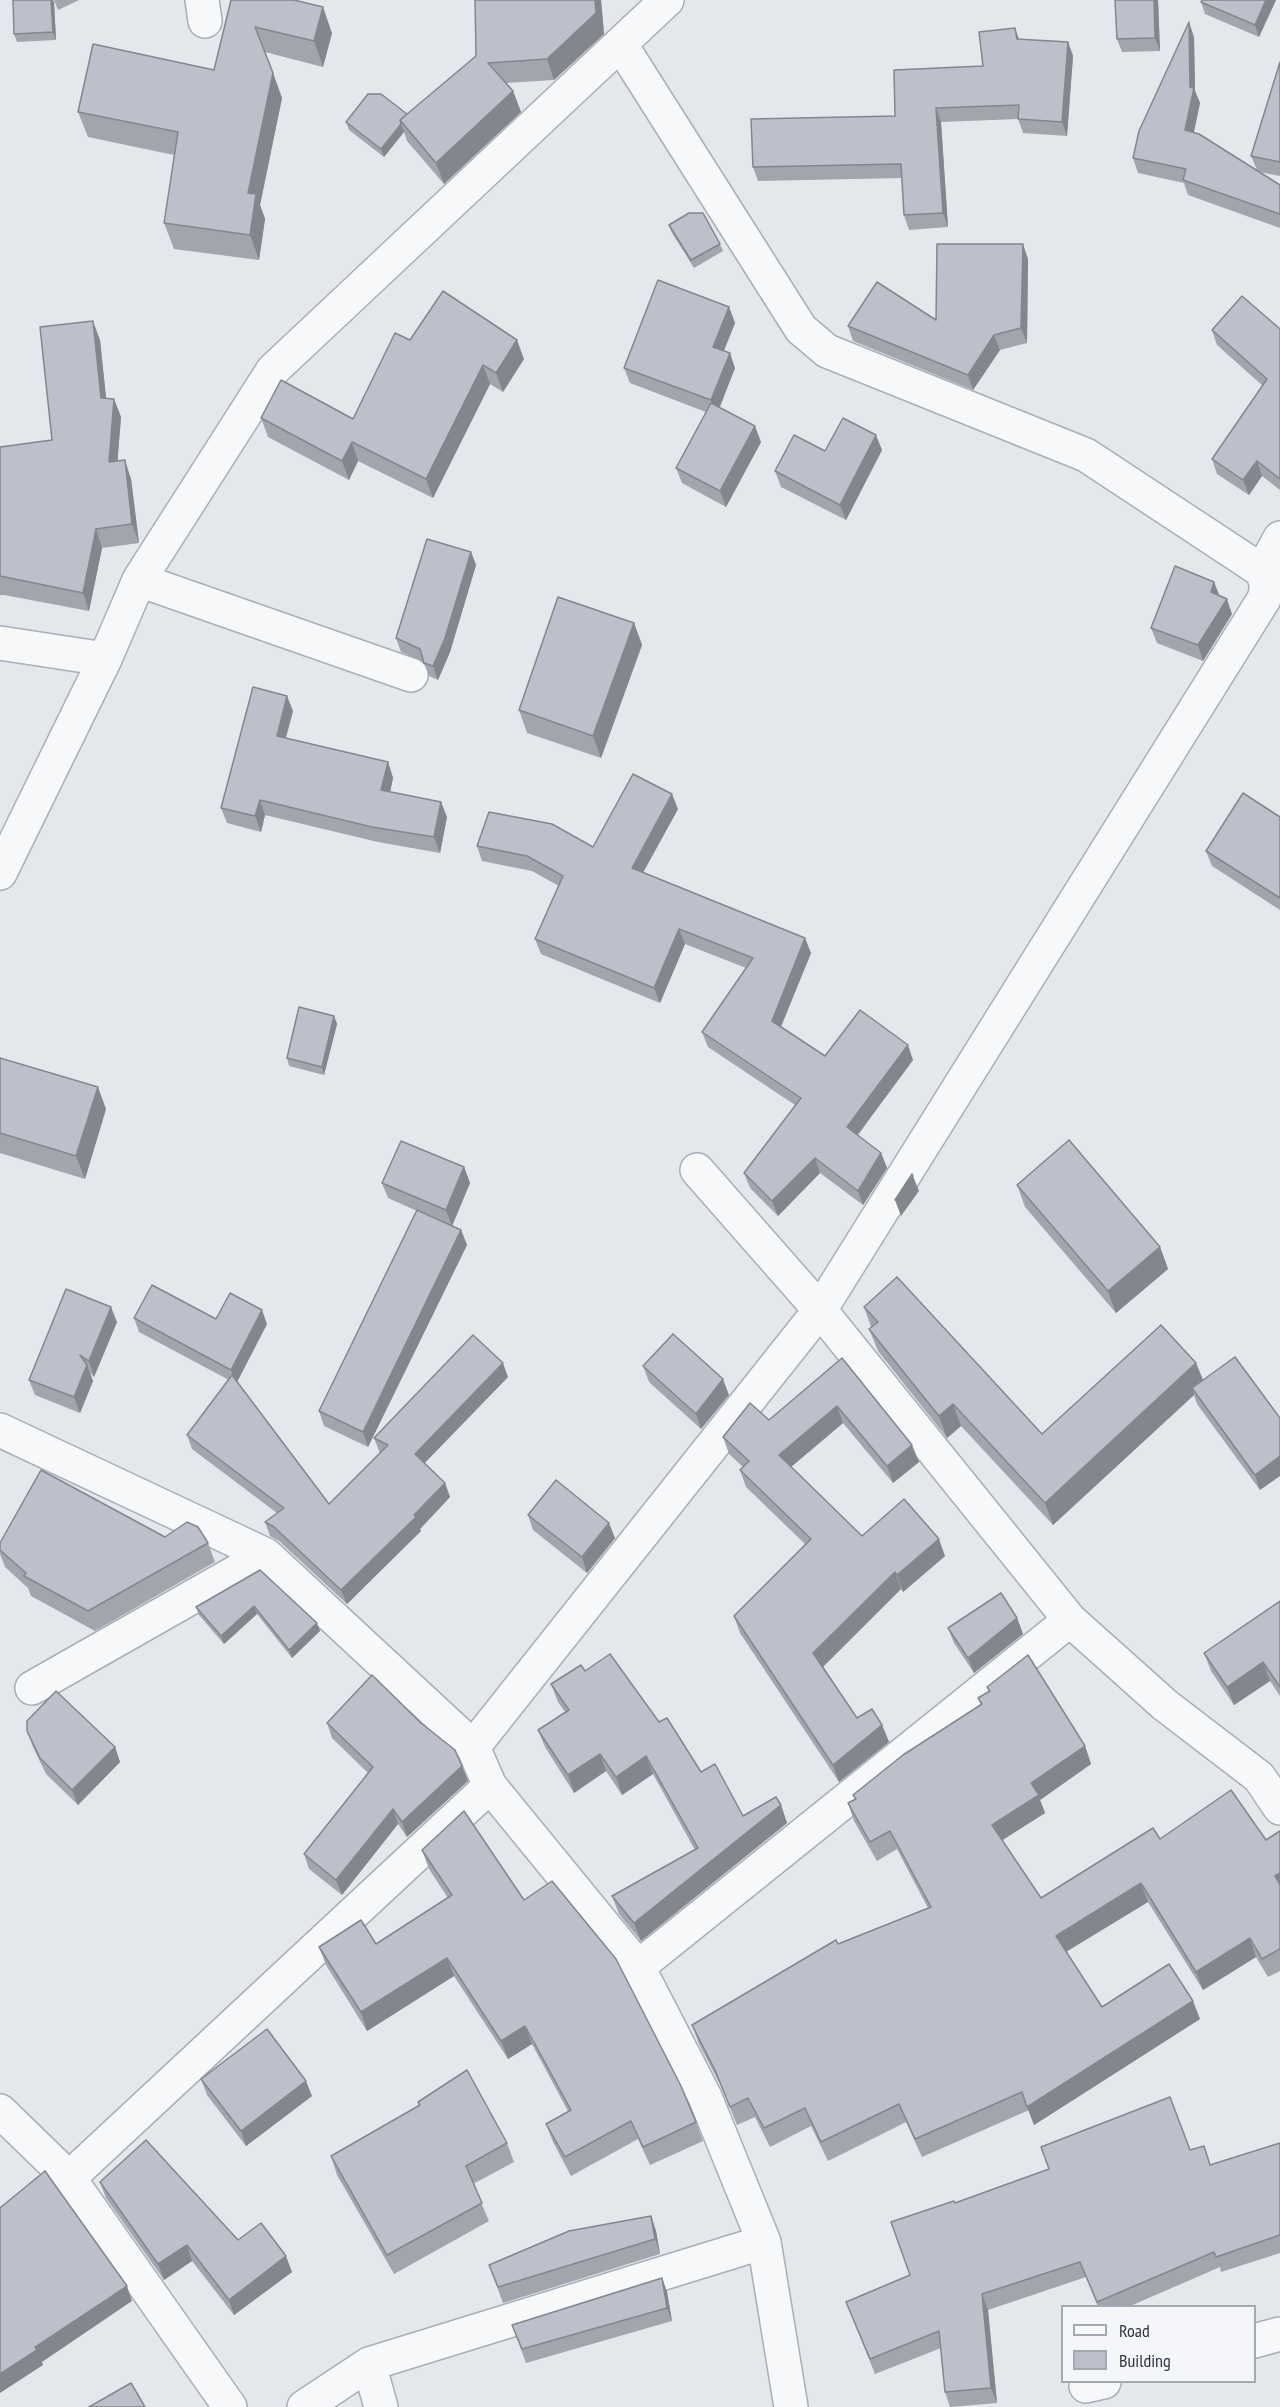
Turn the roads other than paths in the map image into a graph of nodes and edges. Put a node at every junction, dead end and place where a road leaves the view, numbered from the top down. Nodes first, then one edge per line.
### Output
1 (667, 0) edge
2 (621, 45) junction
3 (1280, 538) edge
4 (1262, 571) junction
5 (139, 580) junction
6 (0, 643) edge
7 (105, 659) junction
8 (411, 675) dead end
9 (0, 873) edge
10 (697, 1170) dead end
11 (820, 1310) junction
12 (0, 1430) edge
13 (266, 1555) junction
14 (1070, 1620) junction
15 (32, 1688) dead end
16 (473, 1747) junction
17 (1270, 1771) edge
18 (490, 1786) junction
19 (1280, 1808) edge
20 (638, 1967) junction
21 (0, 2111) edge
22 (69, 2178) junction
23 (764, 2242) junction
24 (1280, 2334) edge
25 (1256, 2340) edge
26 (369, 2364) junction
27 (230, 2407) edge
28 (304, 2407) edge
29 (381, 2407) edge
30 (791, 2407) edge

1 - 2 street
2 - 4 street
2 - 5 street
3 - 4 street
4 - 11 street
5 - 7 street
5 - 8 street
6 - 7 street
7 - 9 street
10 - 11 street
11 - 14 street
11 - 16 street
12 - 13 street
13 - 15 street
13 - 16 street
14 - 17 street
14 - 20 street
16 - 18 street
17 - 19 street
18 - 20 street
18 - 22 street
20 - 23 street
21 - 22 street
22 - 27 street
23 - 26 street
23 - 30 street
24 - 25 street
26 - 28 street
26 - 29 street

